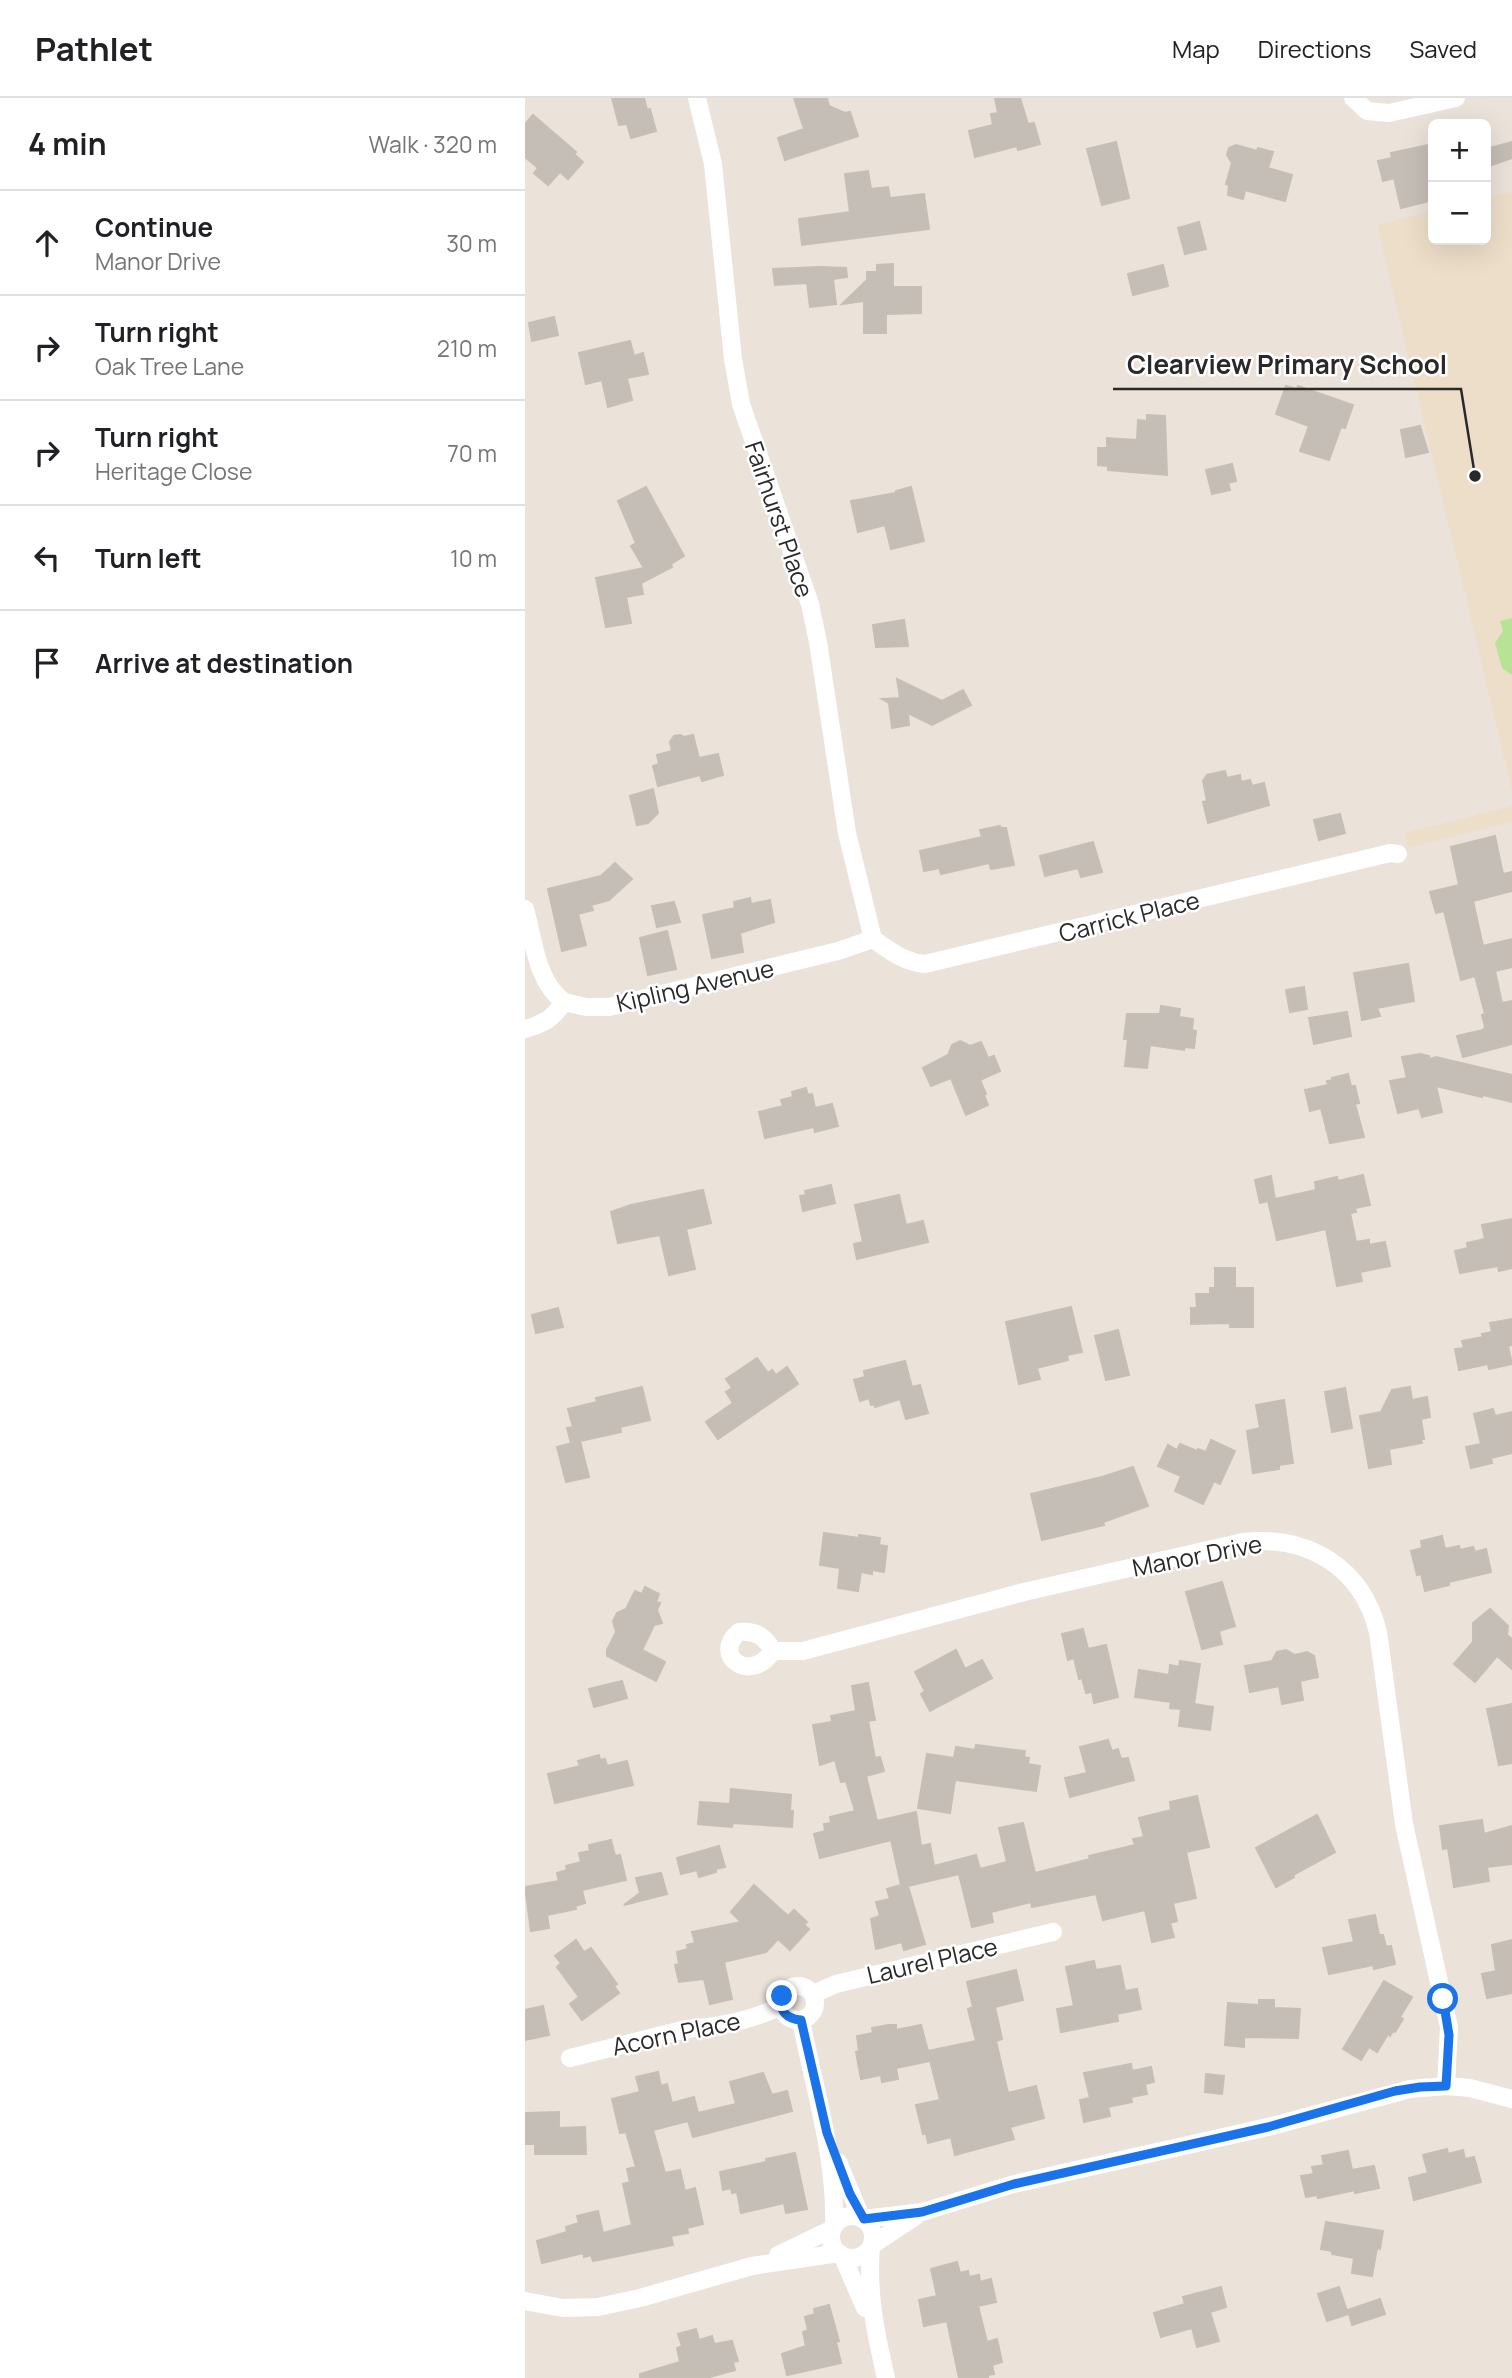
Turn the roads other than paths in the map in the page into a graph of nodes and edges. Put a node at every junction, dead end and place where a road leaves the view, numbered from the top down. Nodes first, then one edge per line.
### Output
1 (697, 98) edge
2 (1353, 98) edge
3 (1456, 98) edge
4 (1394, 853) dead end
5 (525, 909) edge
6 (873, 939) junction
7 (564, 1002) junction
8 (525, 1029) edge
9 (773, 1651) dead end
10 (1053, 1932) dead end
11 (813, 1994) junction
12 (781, 2006) junction
13 (801, 2020) junction
14 (570, 2058) dead end
15 (1446, 2086) junction
16 (1512, 2099) edge
17 (827, 2133) junction
18 (922, 2212) junction
19 (863, 2218) junction
20 (833, 2227) junction
21 (871, 2247) junction
22 (841, 2254) junction
23 (752, 2266) junction
24 (525, 2301) edge
25 (876, 2337) junction
26 (886, 2378) edge

1 - 6 street, Fairhurst Place
2 - 3 street
4 - 6 street, Carrick Place
5 - 7 street
6 - 7 street, Kipling Avenue
7 - 8 street
9 - 15 street, Manor Drive
10 - 11 street, Laurel Place
11 - 12 street
11 - 13 street
12 - 13 street
12 - 14 street, Acorn Place
13 - 17 street
15 - 16 street
15 - 18 street
17 - 19 street
17 - 20 street
18 - 19 street
18 - 21 street
19 - 20 street
19 - 21 street
20 - 22 street
20 - 23 street
21 - 22 street
21 - 25 street
22 - 23 street
22 - 25 street
23 - 24 street
25 - 26 street

